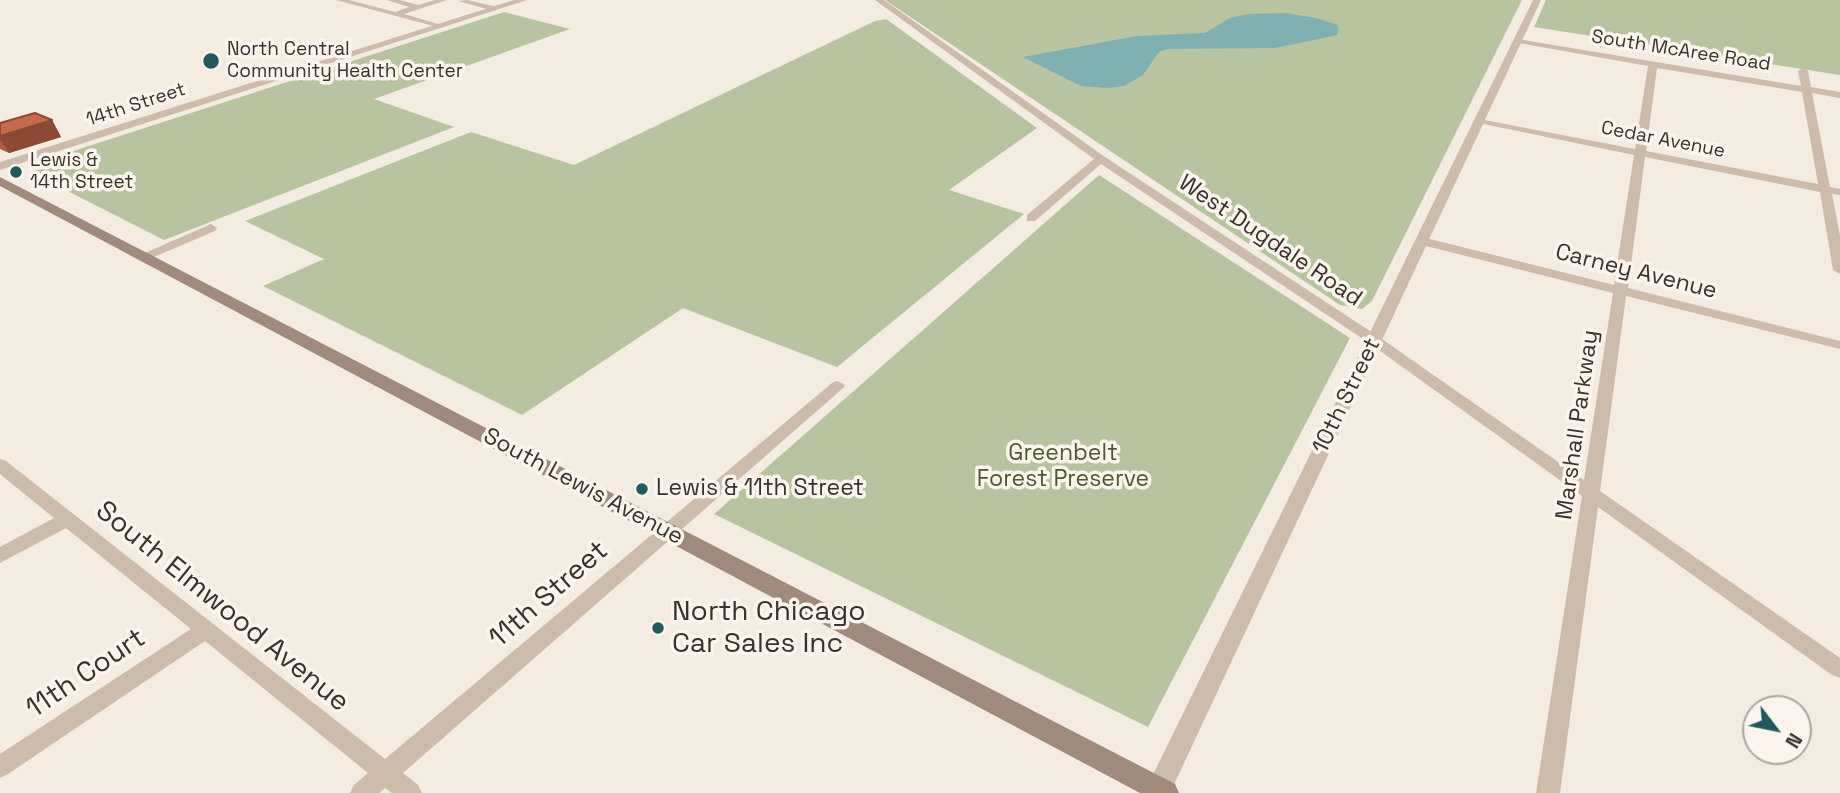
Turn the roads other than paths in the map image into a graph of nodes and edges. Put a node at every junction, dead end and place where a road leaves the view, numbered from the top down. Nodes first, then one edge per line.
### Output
1 (340, 0) edge
2 (391, 0) edge
3 (443, 0) edge
4 (523, 0) edge
5 (879, 0) edge
6 (1537, 0) edge
7 (461, 1) edge
8 (419, 7) junction
9 (495, 9) junction
10 (395, 15) junction
11 (441, 26) junction
12 (1517, 42) junction
13 (1653, 64) junction
14 (1802, 71) dead end
15 (1806, 89) junction
16 (1840, 95) edge
17 (1479, 122) junction
18 (1640, 153) junction
19 (1101, 159) junction
20 (0, 166) edge
21 (0, 181) edge
22 (1825, 189) junction
23 (1840, 192) edge
24 (1031, 218) dead end
25 (212, 228) dead end
26 (1422, 241) junction
27 (144, 256) junction
28 (1840, 270) edge
29 (1620, 290) junction
30 (1374, 340) junction
31 (1840, 345) edge
32 (837, 386) dead end
33 (0, 465) edge
34 (1591, 491) junction
35 (67, 519) junction
36 (667, 531) junction
37 (0, 556) edge
38 (206, 630) junction
39 (1840, 669) edge
40 (0, 767) edge
41 (385, 773) junction
42 (1161, 792) edge
43 (362, 793) edge
44 (410, 793) edge
45 (1548, 793) edge

1 - 10 street
2 - 8 street
3 - 8 street
4 - 9 street, 14th Street
5 - 19 street, West Dugdale Road
6 - 12 street, 10th Street
7 - 9 street
8 - 10 street
9 - 11 street, 14th Street
10 - 11 street
11 - 20 street, 14th Street
12 - 13 street, South McAree Road
12 - 17 street, 10th Street
13 - 15 street, South McAree Road
13 - 18 street, Marshall Parkway
14 - 15 street
15 - 16 street, South McAree Road
15 - 22 street
17 - 18 street, Cedar Avenue
17 - 26 street, 10th Street
18 - 22 street, Cedar Avenue
18 - 29 street, Marshall Parkway
19 - 24 street
19 - 30 street, West Dugdale Road
21 - 27 main road, South Lewis Avenue
22 - 23 street, Cedar Avenue
22 - 28 street
25 - 27 street
26 - 29 street, Carney Avenue
26 - 30 street, 10th Street
27 - 36 main road, South Lewis Avenue
29 - 31 street, Carney Avenue
29 - 34 street, Marshall Parkway
30 - 34 street, West Dugdale Road
30 - 42 street, 10th Street
32 - 36 street, 11th Street
33 - 35 street, South Elmwood Avenue
34 - 39 street, West Dugdale Road
34 - 45 street, Marshall Parkway
35 - 37 street
35 - 38 street, South Elmwood Avenue
36 - 41 street, 11th Street
36 - 42 main road, South Lewis Avenue
38 - 40 street, 11th Court
38 - 41 street, South Elmwood Avenue
41 - 43 street, 11th Street
41 - 44 street, South Elmwood Avenue

